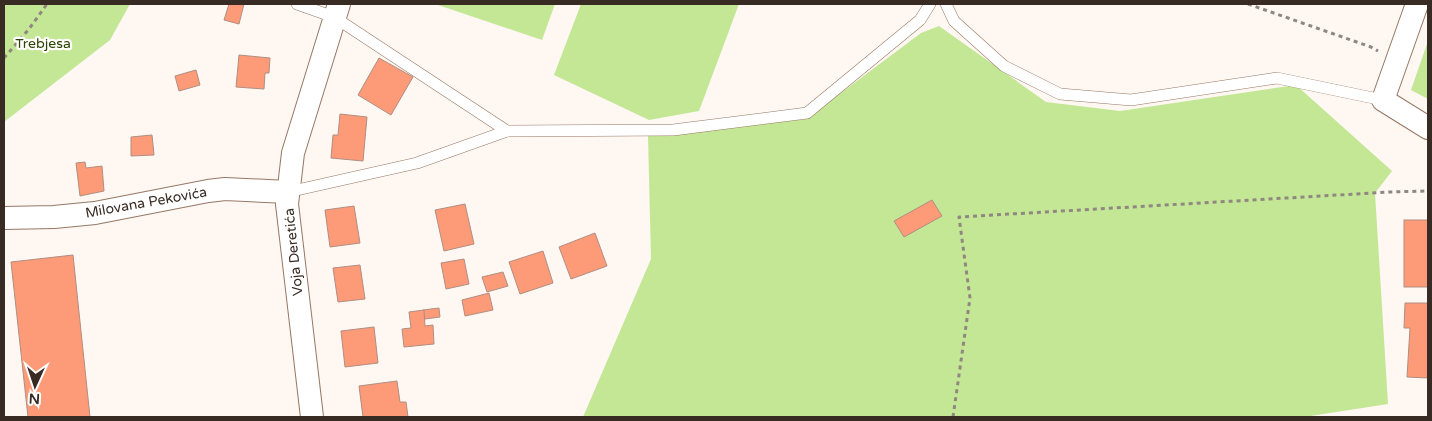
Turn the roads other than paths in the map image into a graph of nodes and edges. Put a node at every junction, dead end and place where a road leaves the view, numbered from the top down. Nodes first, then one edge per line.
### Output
1 (297, 4) edge
2 (930, 4) edge
3 (946, 4) edge
4 (1417, 4) edge
5 (336, 10) edge
6 (1383, 100) junction
7 (1428, 128) edge
8 (507, 131) junction
9 (288, 192) junction
10 (4, 218) edge
11 (312, 417) edge

1 - 5 lane
2 - 8 lane
3 - 6 lane
4 - 6 street
5 - 8 lane
5 - 9 street, Voja Deretića
6 - 7 street
8 - 9 lane
9 - 10 street, Milovana Pekovića
9 - 11 street, Voja Deretića

